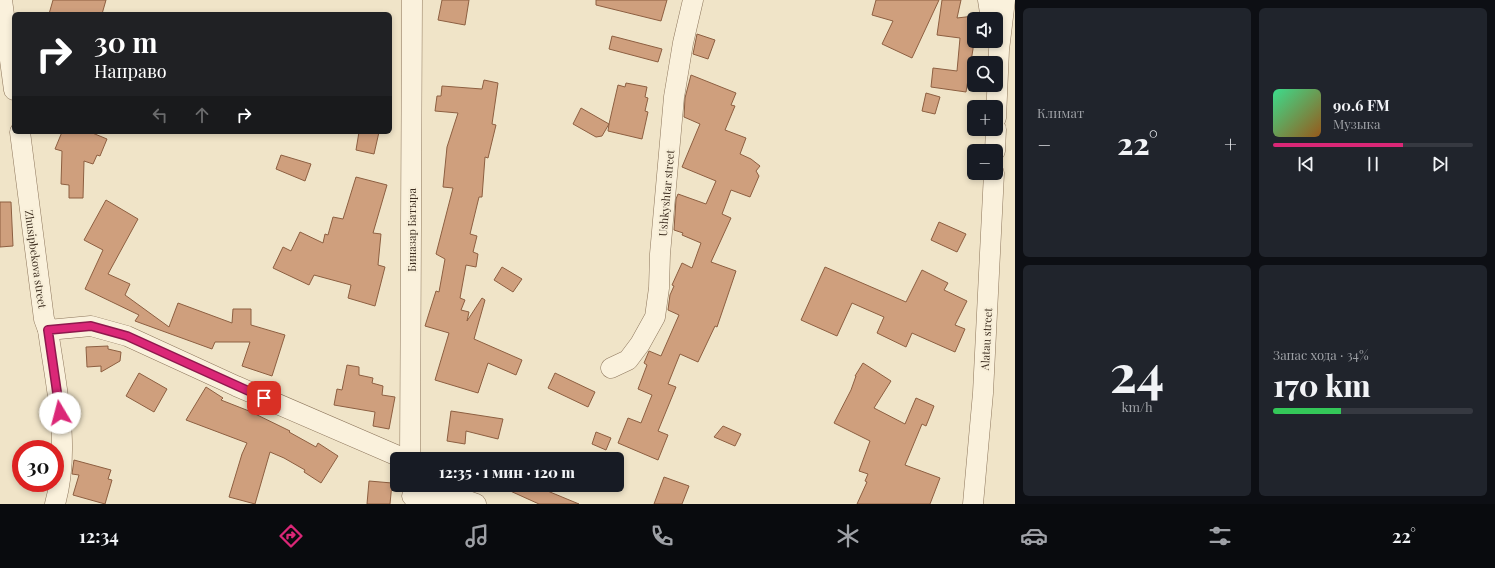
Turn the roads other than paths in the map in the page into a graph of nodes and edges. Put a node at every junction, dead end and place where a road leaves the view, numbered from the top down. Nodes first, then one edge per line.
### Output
1 (2, 0) edge
2 (412, 0) edge
3 (693, 0) edge
4 (988, 0) edge
5 (1004, 0) edge
6 (990, 12) edge
7 (1002, 12) edge
8 (997, 48) edge
9 (12, 75) edge
10 (996, 100) edge
11 (20, 134) edge
12 (994, 180) edge
13 (48, 330) junction
14 (611, 368) dead end
15 (410, 452) edge
16 (390, 453) edge
17 (411, 495) edge
18 (55, 504) edge
19 (476, 504) edge
20 (973, 504) edge

1 - 9 street
2 - 15 street, Биназар Батыра
3 - 14 street, Ushkyshtar street
4 - 6 street
5 - 7 street
8 - 10 street
11 - 13 street, Zhusipbekova street
12 - 20 street, Alatau street
13 - 16 street
13 - 18 street, Zhusipbekova street
17 - 19 street

